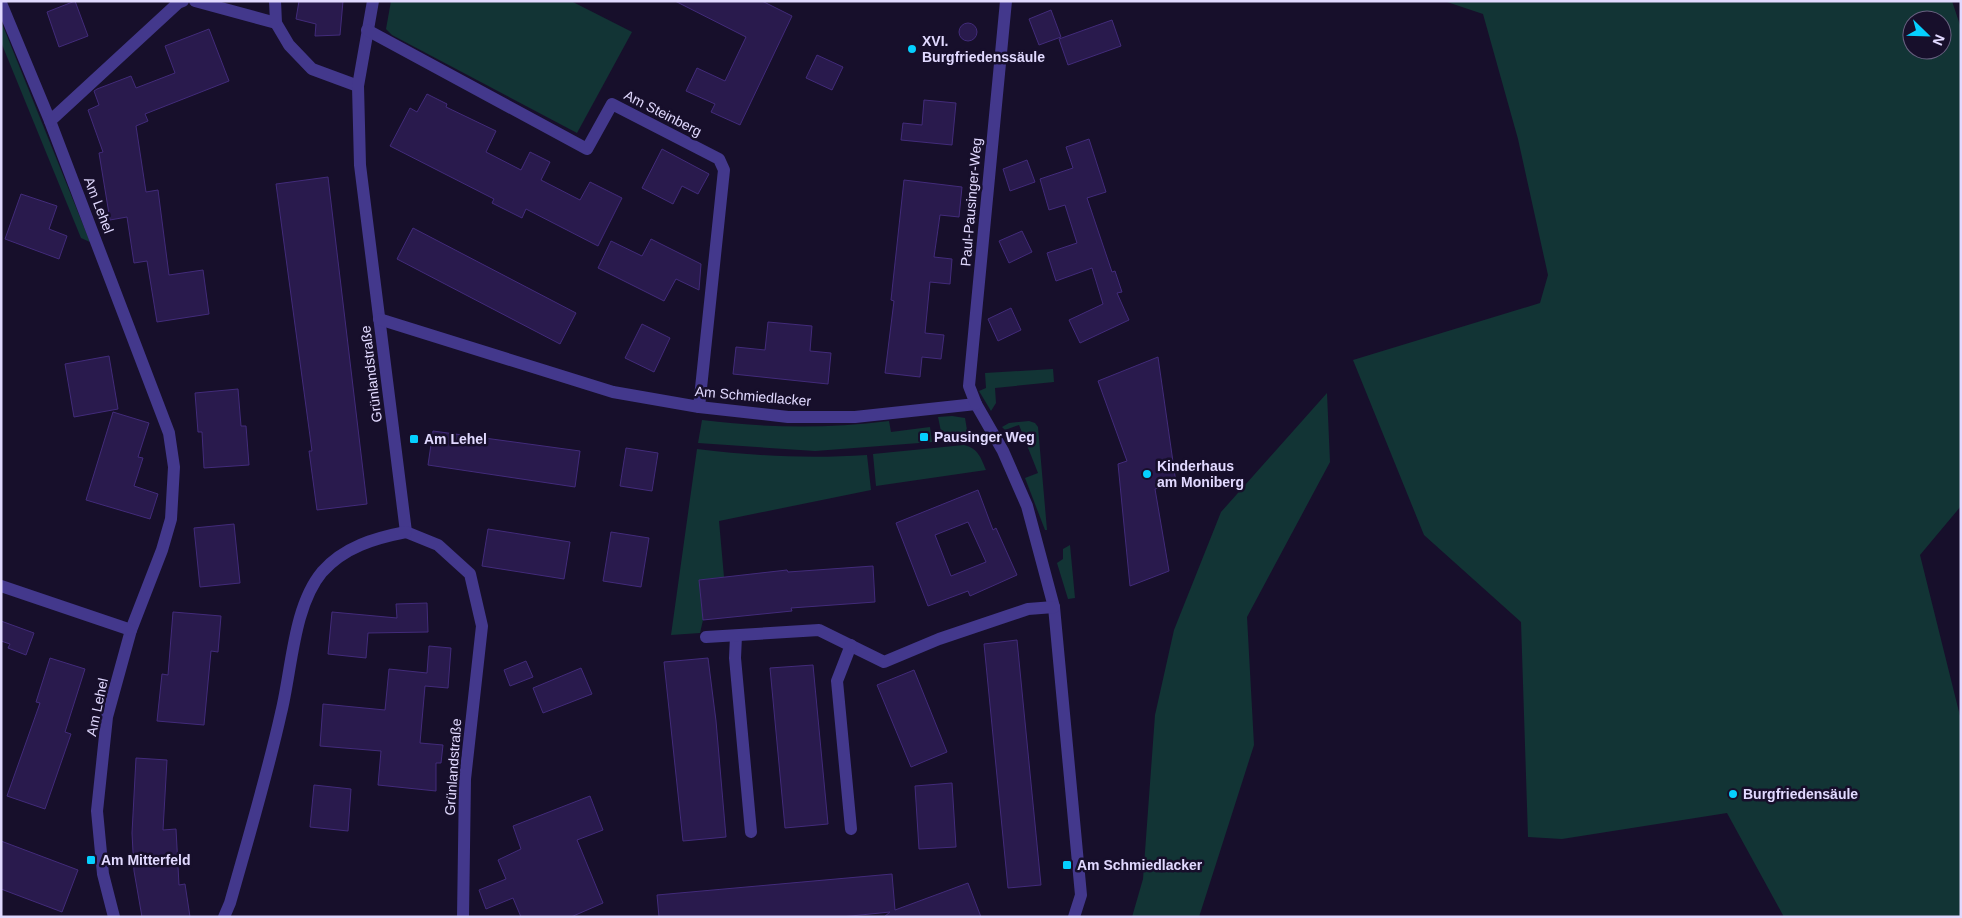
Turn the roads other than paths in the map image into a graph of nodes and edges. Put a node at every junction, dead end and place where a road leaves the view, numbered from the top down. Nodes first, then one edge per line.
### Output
1 (183, 1) edge
2 (195, 1) edge
3 (274, 1) edge
4 (373, 1) edge
5 (1006, 1) edge
6 (1, 3) edge
7 (276, 23) junction
8 (367, 30) junction
9 (358, 86) junction
10 (50, 120) junction
11 (379, 319) junction
12 (976, 404) junction
13 (699, 408) junction
14 (406, 532) junction
15 (1, 586) edge
16 (1054, 608) junction
17 (132, 630) junction
18 (736, 636) junction
19 (706, 637) dead end
20 (851, 646) junction
21 (851, 829) dead end
22 (750, 832) dead end
23 (114, 917) edge
24 (224, 917) edge
25 (463, 917) edge
26 (1074, 917) edge

1 - 10 street
2 - 7 street
3 - 7 street
4 - 8 street, Grünlandstraße
5 - 12 street, Paul-Pausinger-Weg
6 - 10 street, Am Lehel
7 - 9 street
8 - 9 street, Grünlandstraße
8 - 13 street, Am Steinberg
9 - 11 street, Grünlandstraße
10 - 17 street, Am Lehel
11 - 13 street, Am Schmiedlacker
11 - 14 street, Grünlandstraße
12 - 13 street, Am Schmiedlacker
12 - 16 street
14 - 24 street
14 - 25 street, Grünlandstraße
15 - 17 street
16 - 20 street
16 - 26 street
17 - 23 street, Am Lehel
18 - 19 street
18 - 20 street
18 - 22 street
20 - 21 street

